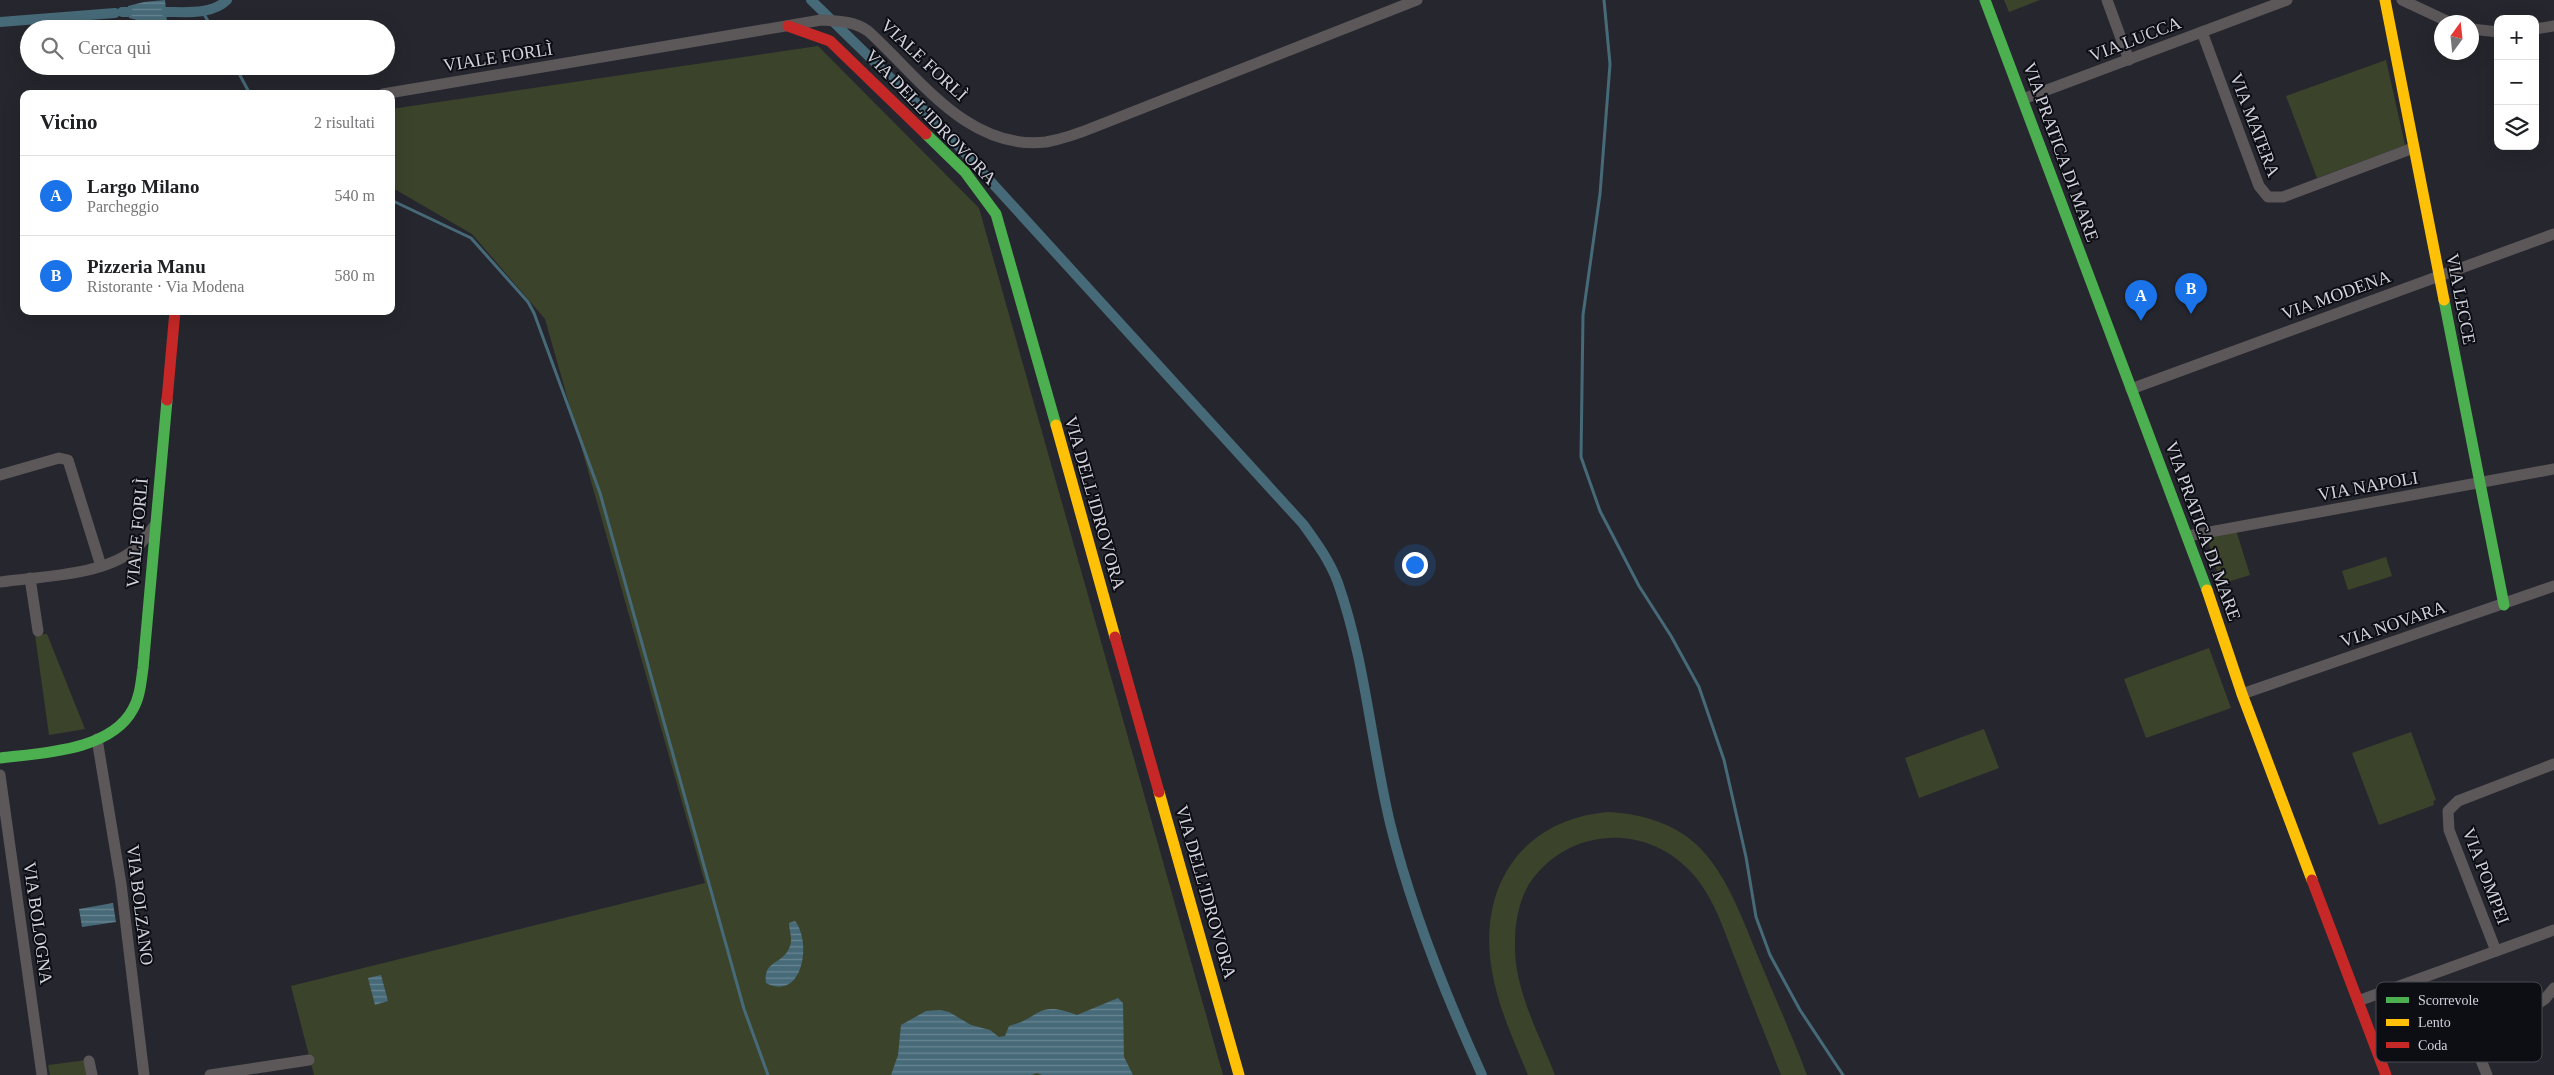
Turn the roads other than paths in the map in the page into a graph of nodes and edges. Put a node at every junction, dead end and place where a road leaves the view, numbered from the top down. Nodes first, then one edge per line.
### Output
1 (1417, 0) edge
2 (1985, 0) edge
3 (2107, 0) edge
4 (2287, 0) edge
5 (2385, 0) edge
6 (2402, 0) edge
7 (2272, 3) edge
8 (2435, 15) edge
9 (788, 26) junction
10 (2554, 26) edge
11 (2539, 28) edge
12 (2479, 30) edge
13 (2202, 32) junction
14 (2494, 32) edge
15 (2129, 60) junction
16 (395, 92) edge
17 (2023, 99) junction
18 (2413, 148) junction
19 (2554, 234) edge
20 (2439, 276) junction
21 (175, 315) edge
22 (2131, 389) junction
23 (2554, 469) edge
24 (0, 475) edge
25 (2481, 483) junction
26 (155, 525) junction
27 (2188, 536) junction
28 (100, 566) junction
29 (30, 578) junction
30 (0, 582) edge
31 (2554, 586) edge
32 (2504, 605) junction
33 (38, 631) dead end
34 (2242, 694) junction
35 (98, 740) junction
36 (0, 758) edge
37 (2554, 764) edge
38 (0, 775) edge
39 (2554, 930) edge
40 (2496, 951) junction
41 (2410, 982) edge
42 (2554, 988) edge
43 (2376, 994) edge
44 (2358, 1001) junction
45 (2542, 1001) edge
46 (2376, 1049) edge
47 (309, 1060) dead end
48 (90, 1061) dead end
49 (2381, 1062) edge
50 (2482, 1062) edge
51 (42, 1075) edge
52 (92, 1075) edge
53 (144, 1075) edge
54 (210, 1075) edge
55 (1239, 1075) edge
56 (2386, 1075) edge
57 (2487, 1075) edge

1 - 9 street, VIALE FORLÌ
2 - 17 street, VIA PRATICA DI MARE
3 - 15 street
4 - 7 street, VIA LUCCA
5 - 18 street, VIA LECCE
6 - 8 street
7 - 13 street, VIA LUCCA
9 - 16 street, VIALE FORLÌ
9 - 55 street, VIA DELL'IDROVORA
10 - 11 street
12 - 14 street
13 - 15 street, VIA LUCCA
13 - 18 street, VIA MATERA
15 - 17 street, VIA LUCCA
17 - 22 street, VIA PRATICA DI MARE
18 - 20 street, VIA LECCE
19 - 20 street, VIA MODENA
20 - 22 street, VIA MODENA
20 - 25 street, VIA LECCE
21 - 26 street, VIALE FORLÌ
22 - 27 street, VIA PRATICA DI MARE
23 - 25 street, VIA NAPOLI
24 - 28 street
25 - 27 street, VIA NAPOLI
25 - 32 street, VIA LECCE
26 - 28 street
26 - 35 street, VIALE FORLÌ
27 - 34 street, VIA PRATICA DI MARE
28 - 29 street
29 - 30 street
29 - 33 street
31 - 32 street, VIA NOVARA
32 - 34 street, VIA NOVARA
34 - 44 street, VIA PRATICA DI MARE
35 - 36 street
35 - 53 street, VIA BOLZANO
37 - 40 street, VIA POMPEI
38 - 51 street, VIA BOLOGNA
39 - 40 street
40 - 41 street
42 - 45 street
43 - 44 street
44 - 46 street, VIA PRATICA DI MARE
47 - 54 street
48 - 52 street
49 - 56 street, VIA PRATICA DI MARE
50 - 57 street

